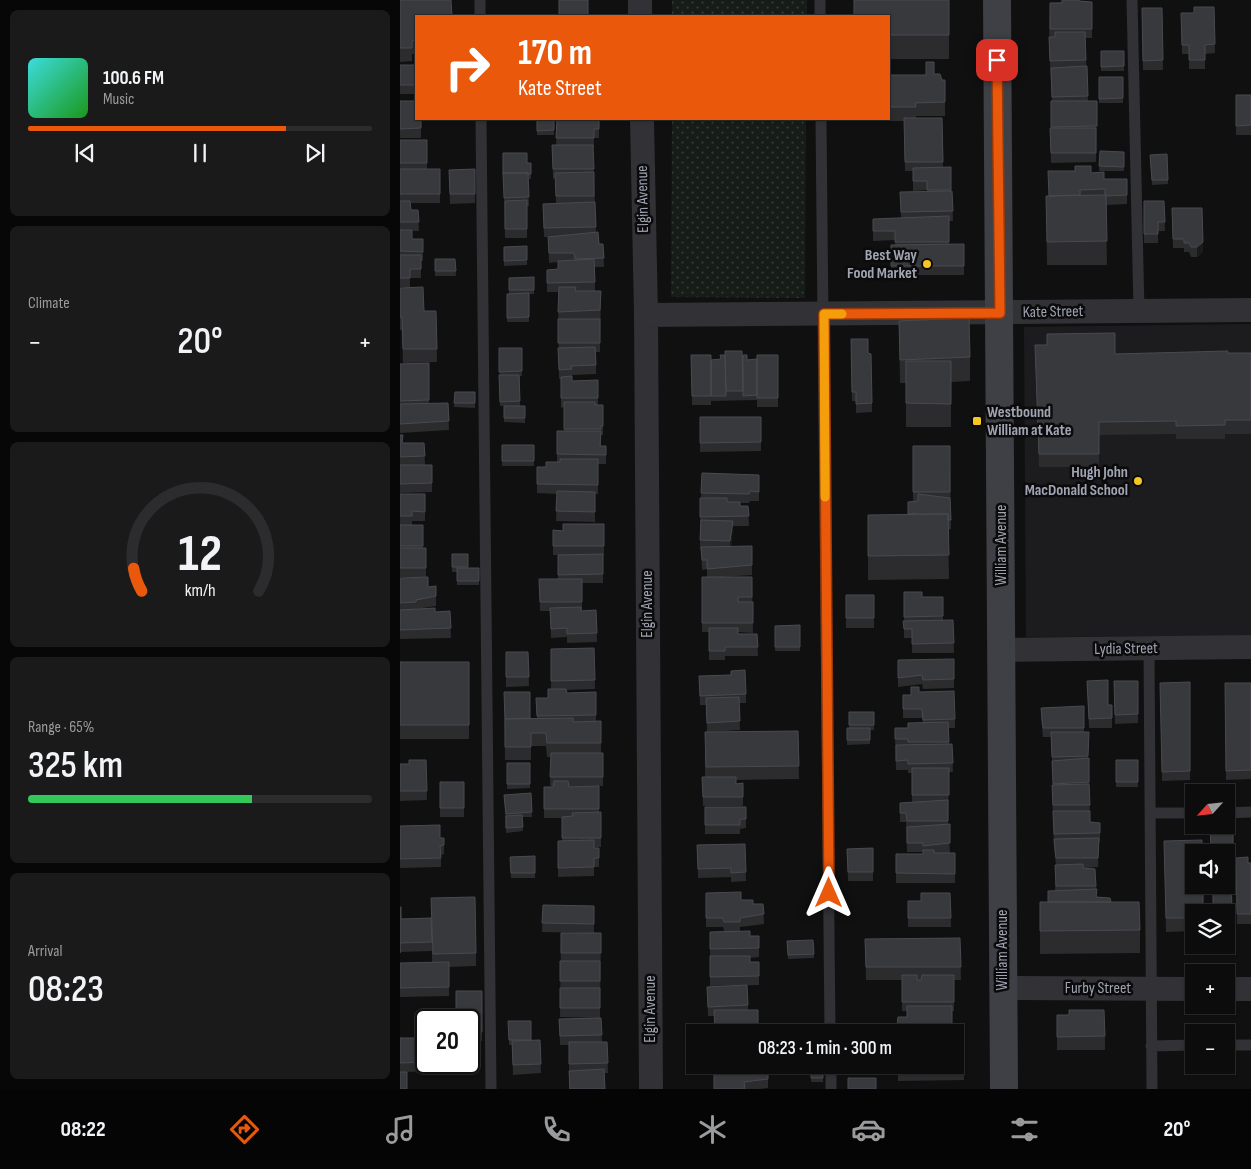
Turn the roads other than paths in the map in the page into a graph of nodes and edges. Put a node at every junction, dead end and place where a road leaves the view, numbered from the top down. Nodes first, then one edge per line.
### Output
1 (480, 0) edge
2 (640, 0) edge
3 (820, 0) edge
4 (996, 0) edge
5 (1132, 0) edge
6 (480, 15) edge
7 (640, 15) edge
8 (820, 15) edge
9 (482, 120) edge
10 (642, 120) edge
11 (821, 120) edge
12 (1251, 310) edge
13 (1139, 311) junction
14 (1000, 313) junction
15 (824, 314) junction
16 (646, 315) junction
17 (1251, 647) edge
18 (1149, 648) junction
19 (1001, 650) junction
20 (1235, 812) edge
21 (1251, 812) edge
22 (1150, 813) junction
23 (1185, 813) edge
24 (1002, 988) junction
25 (1151, 988) junction
26 (1185, 989) edge
27 (1235, 989) edge
28 (1251, 989) edge
29 (830, 1024) edge
30 (1185, 1045) edge
31 (1235, 1045) edge
32 (1251, 1045) edge
33 (1151, 1046) junction
34 (831, 1074) edge
35 (491, 1089) edge
36 (651, 1089) edge
37 (831, 1089) edge
38 (1004, 1089) edge
39 (1152, 1089) edge

1 - 6 lane
2 - 7 street
3 - 8 lane
4 - 14 main road, William Avenue
5 - 13 lane
9 - 35 lane
10 - 16 street, Elgin Avenue
11 - 15 lane
12 - 13 street, Kate Street
13 - 14 street, Kate Street
14 - 15 street, Kate Street
14 - 19 main road, William Avenue
15 - 16 street, Kate Street
15 - 29 lane
16 - 36 street, Elgin Avenue
17 - 18 street, Lydia Street
18 - 19 street, Lydia Street
18 - 22 lane
19 - 24 main road, William Avenue
20 - 21 lane
22 - 23 lane
22 - 25 lane
24 - 25 street, Furby Street
24 - 38 main road, William Avenue
25 - 26 street, Furby Street
25 - 33 lane
27 - 28 street
30 - 33 lane
31 - 32 lane
33 - 39 lane
34 - 37 lane

